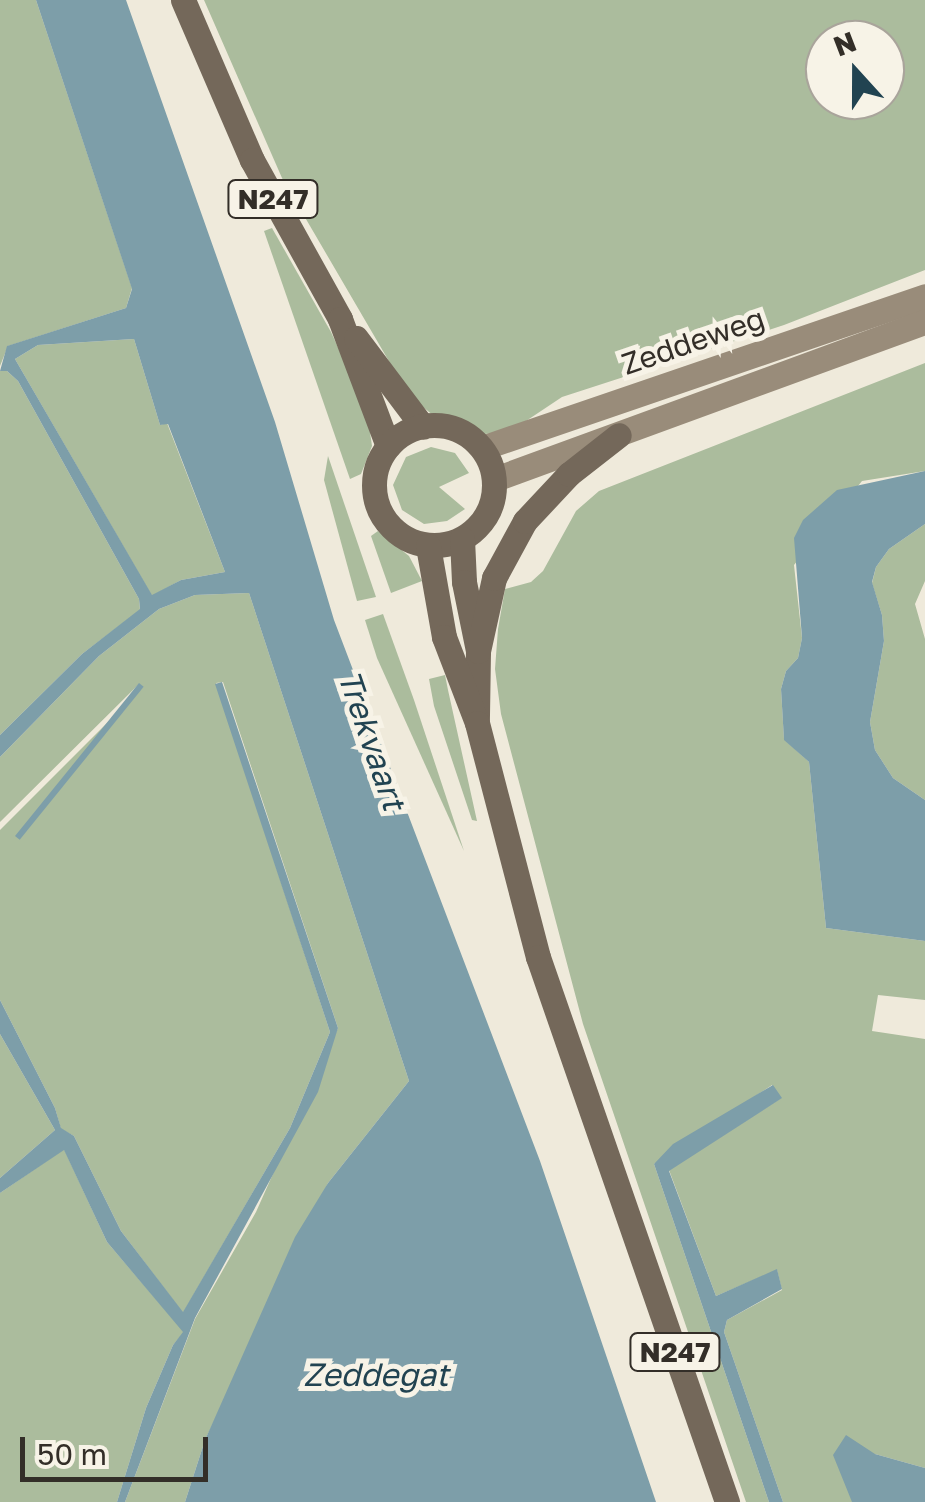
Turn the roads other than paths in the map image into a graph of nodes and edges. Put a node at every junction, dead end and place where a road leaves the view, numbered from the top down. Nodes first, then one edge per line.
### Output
1 (183, 0) edge
2 (925, 296) edge
3 (340, 319) junction
4 (925, 322) edge
5 (423, 427) junction
6 (618, 435) junction
7 (388, 446) junction
8 (482, 448) junction
9 (495, 479) junction
10 (462, 539) junction
11 (428, 546) junction
12 (478, 651) junction
13 (476, 723) junction
14 (727, 1502) edge

1 - 3 main road, N247
2 - 8 main road, Zeddeweg
3 - 5 main road, N247
3 - 7 main road, N247
4 - 6 main road, Zeddeweg
5 - 7 main road
5 - 8 main road
6 - 9 main road, Zeddeweg
6 - 12 main road
7 - 11 main road
8 - 9 main road
9 - 10 main road
10 - 11 main road
10 - 12 main road, N247
11 - 13 main road, N247
12 - 13 main road, N247
13 - 14 main road, N247

